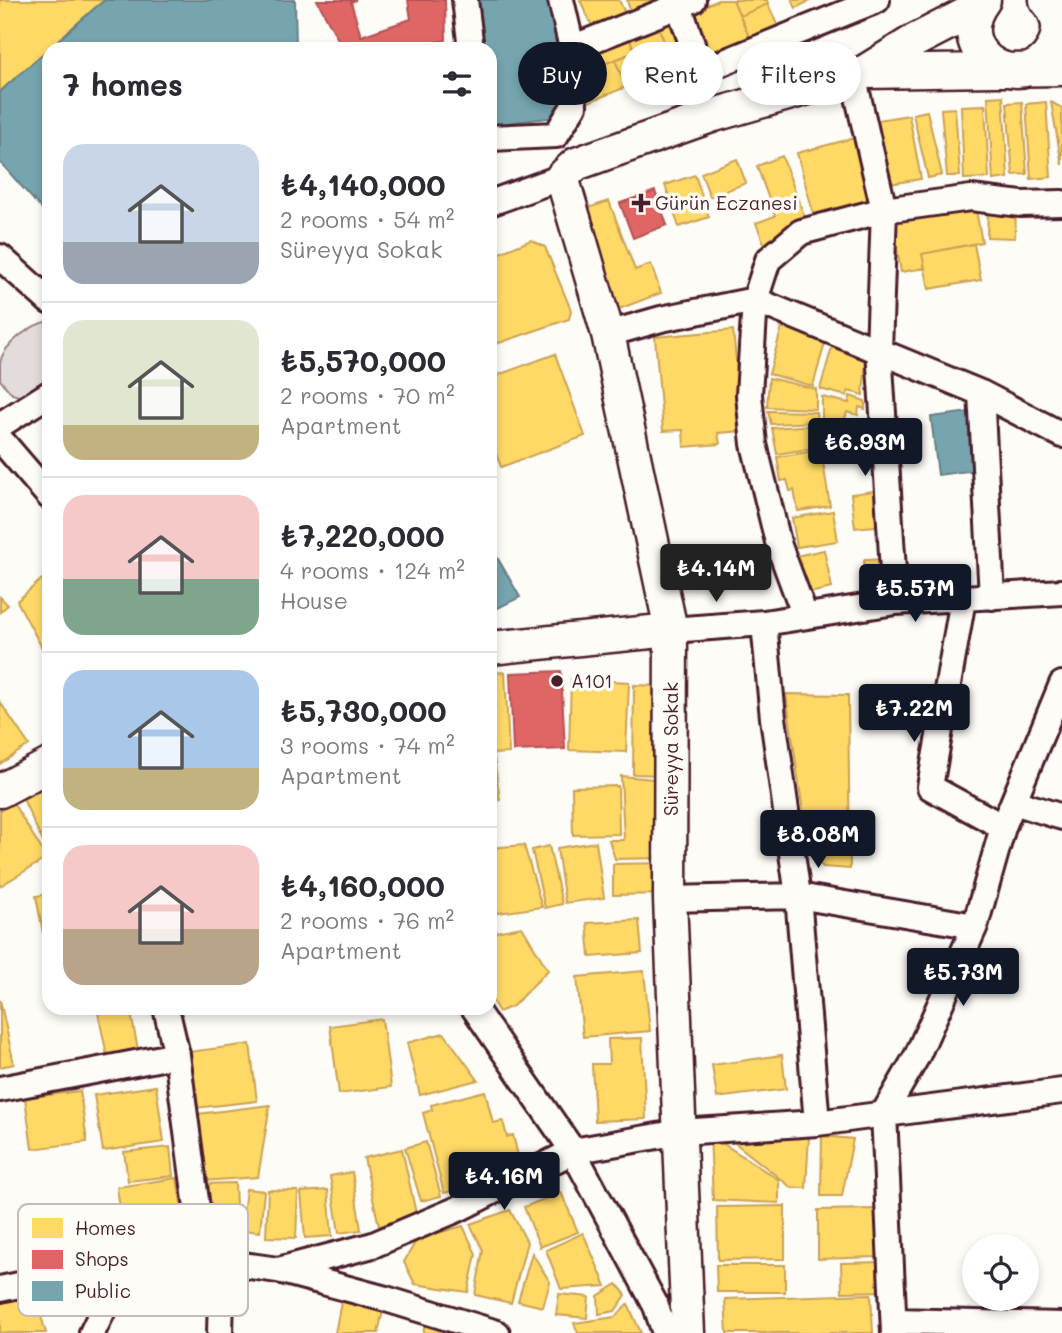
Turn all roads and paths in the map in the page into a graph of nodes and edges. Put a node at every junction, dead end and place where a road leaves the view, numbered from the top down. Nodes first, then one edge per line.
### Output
1 (465, 0) edge
2 (561, 0) edge
3 (877, 0) edge
4 (1049, 0) edge
5 (683, 2) edge
6 (980, 3) edge
7 (1062, 6) edge
8 (470, 42) edge
9 (571, 42) edge
10 (586, 42) edge
11 (692, 42) edge
12 (723, 62) edge
13 (1062, 69) edge
14 (1017, 71) junction
15 (861, 72) edge
16 (861, 74) edge
17 (861, 90) edge
18 (574, 105) edge
19 (749, 105) edge
20 (497, 138) edge
21 (562, 177) junction
22 (497, 200) edge
23 (1062, 203) edge
24 (884, 210) junction
25 (0, 257) edge
26 (42, 295) edge
27 (755, 300) junction
28 (608, 334) junction
29 (879, 350) junction
30 (981, 393) junction
31 (42, 398) edge
32 (0, 425) edge
33 (1062, 435) edge
34 (0, 439) edge
35 (42, 488) edge
36 (1062, 592) edge
37 (992, 597) junction
38 (963, 599) junction
39 (895, 602) junction
40 (805, 616) junction
41 (764, 623) junction
42 (671, 630) junction
43 (497, 647) edge
44 (1062, 688) edge
45 (42, 769) edge
46 (0, 791) edge
47 (1014, 802) junction
48 (1062, 817) edge
49 (1003, 827) junction
50 (799, 895) junction
51 (670, 899) junction
52 (975, 926) junction
53 (168, 1015) edge
54 (479, 1015) edge
55 (177, 1055) junction
56 (0, 1089) edge
57 (1062, 1091) edge
58 (884, 1113) junction
59 (817, 1123) junction
60 (680, 1132) junction
61 (573, 1151) junction
62 (203, 1204) edge
63 (248, 1264) edge
64 (278, 1270) junction
65 (18, 1286) edge
66 (0, 1290) edge
67 (100, 1316) edge
68 (1062, 1325) edge
69 (895, 1327) edge
70 (92, 1333) edge
71 (497, 1333) edge
72 (664, 1333) edge
73 (688, 1333) edge

1 - 8 street
2 - 9 street
3 - 12 street
4 - 7 main road
4 - 14 main road
5 - 10 street
5 - 11 street
6 - 14 main road
6 - 15 main road
13 - 14 main road
14 - 16 main road
17 - 24 street
18 - 20 street
19 - 21 main road
21 - 22 street
21 - 28 main road, Süreyya Sokak
23 - 24 street
24 - 27 street
24 - 29 street
25 - 26 street
27 - 28 street
27 - 29 street
27 - 40 street
28 - 42 main road, Süreyya Sokak
29 - 30 street
29 - 39 street
30 - 33 street
30 - 37 street
31 - 32 street
34 - 35 street
36 - 37 street
37 - 38 street
38 - 39 street
38 - 49 street
39 - 40 street
40 - 41 street
41 - 42 street
41 - 50 street
42 - 43 main road
42 - 51 main road, Süreyya Sokak
44 - 47 street
45 - 46 main road
47 - 48 street
47 - 49 street
49 - 52 street
50 - 51 street
50 - 52 street
50 - 59 street
51 - 60 main road, Süreyya Sokak
52 - 58 street
53 - 55 street
54 - 61 street
55 - 56 street
55 - 62 street
57 - 58 street
58 - 59 street
58 - 69 street
59 - 60 street
60 - 61 street
60 - 73 main road, Süreyya Sokak
61 - 64 street
61 - 72 street
63 - 64 street
64 - 71 street
65 - 66 street
67 - 70 street
68 - 69 street

